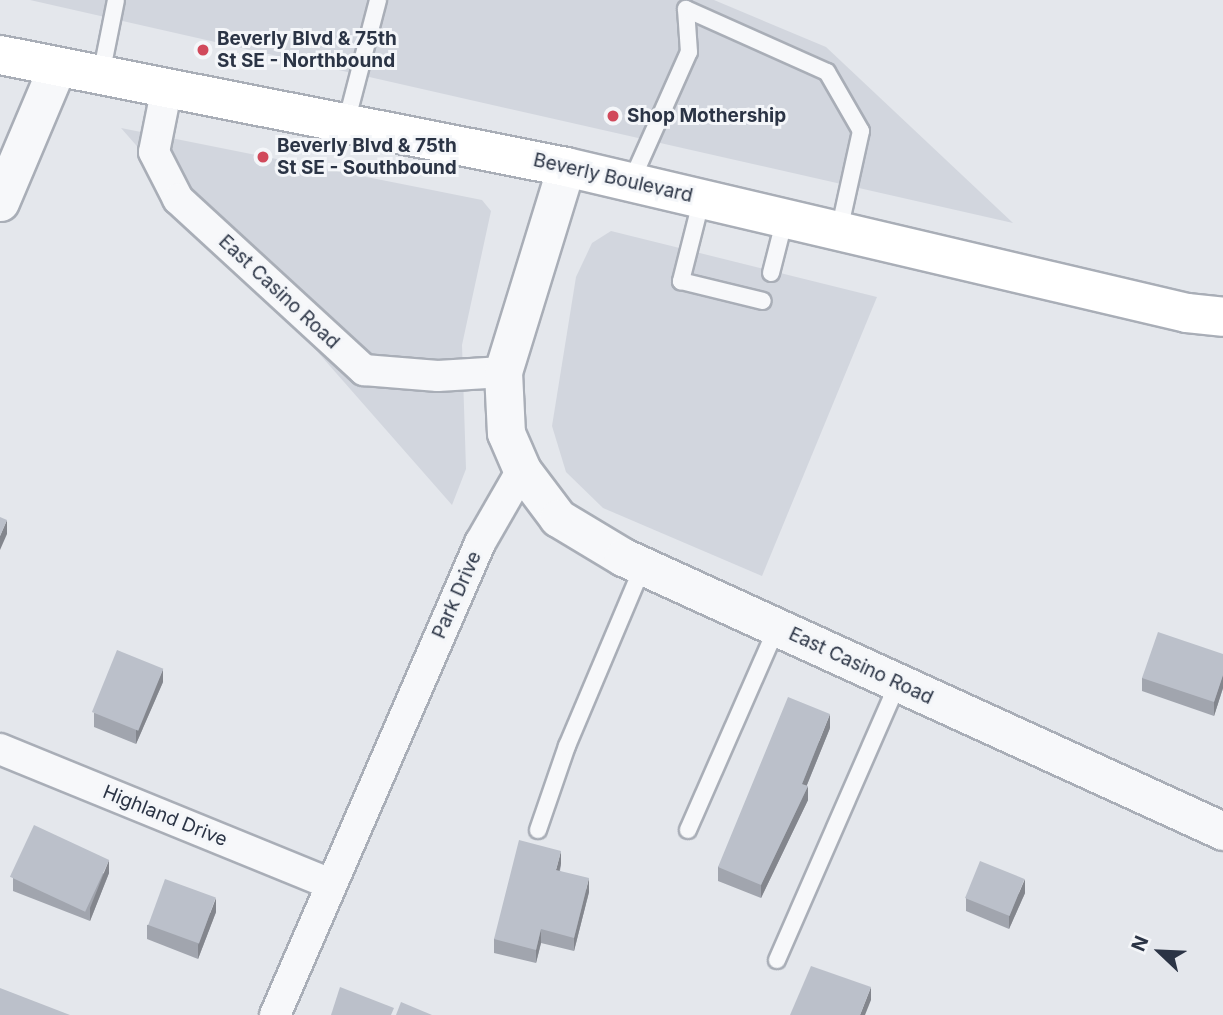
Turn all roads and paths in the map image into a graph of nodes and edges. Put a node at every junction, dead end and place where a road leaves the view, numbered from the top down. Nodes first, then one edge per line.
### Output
1 (116, 0) edge
2 (378, 0) edge
3 (0, 55) edge
4 (57, 67) junction
5 (101, 75) junction
6 (167, 87) junction
7 (346, 123) junction
8 (566, 167) junction
9 (631, 182) junction
10 (702, 198) junction
11 (0, 202) edge
12 (786, 218) junction
13 (839, 231) junction
14 (771, 273) dead end
15 (763, 301) dead end
16 (1223, 317) edge
17 (503, 372) junction
18 (522, 470) junction
19 (643, 565) junction
20 (777, 628) junction
21 (898, 682) junction
22 (0, 748) edge
23 (538, 830) dead end
24 (688, 830) dead end
25 (1223, 831) edge
26 (330, 884) junction
27 (777, 960) dead end
28 (275, 1015) edge

1 - 5 lane
2 - 7 lane
3 - 4 main road, Beverly Boulevard
4 - 5 main road, Beverly Boulevard
4 - 11 street
5 - 6 main road, Beverly Boulevard
6 - 7 main road, Beverly Boulevard
6 - 17 street, East Casino Road
7 - 8 main road, Beverly Boulevard
8 - 9 main road, Beverly Boulevard
8 - 17 street
9 - 10 main road, Beverly Boulevard
9 - 13 lane
10 - 12 main road, Beverly Boulevard
10 - 15 lane
12 - 13 main road, Beverly Boulevard
12 - 14 lane
13 - 16 main road, Beverly Boulevard
17 - 18 street
18 - 19 street, East Casino Road
18 - 26 street, Park Drive
19 - 20 street, East Casino Road
19 - 23 lane
20 - 21 street, East Casino Road
20 - 24 lane
21 - 25 street, East Casino Road
21 - 27 lane
22 - 26 street, Highland Drive
26 - 28 street, Park Drive

